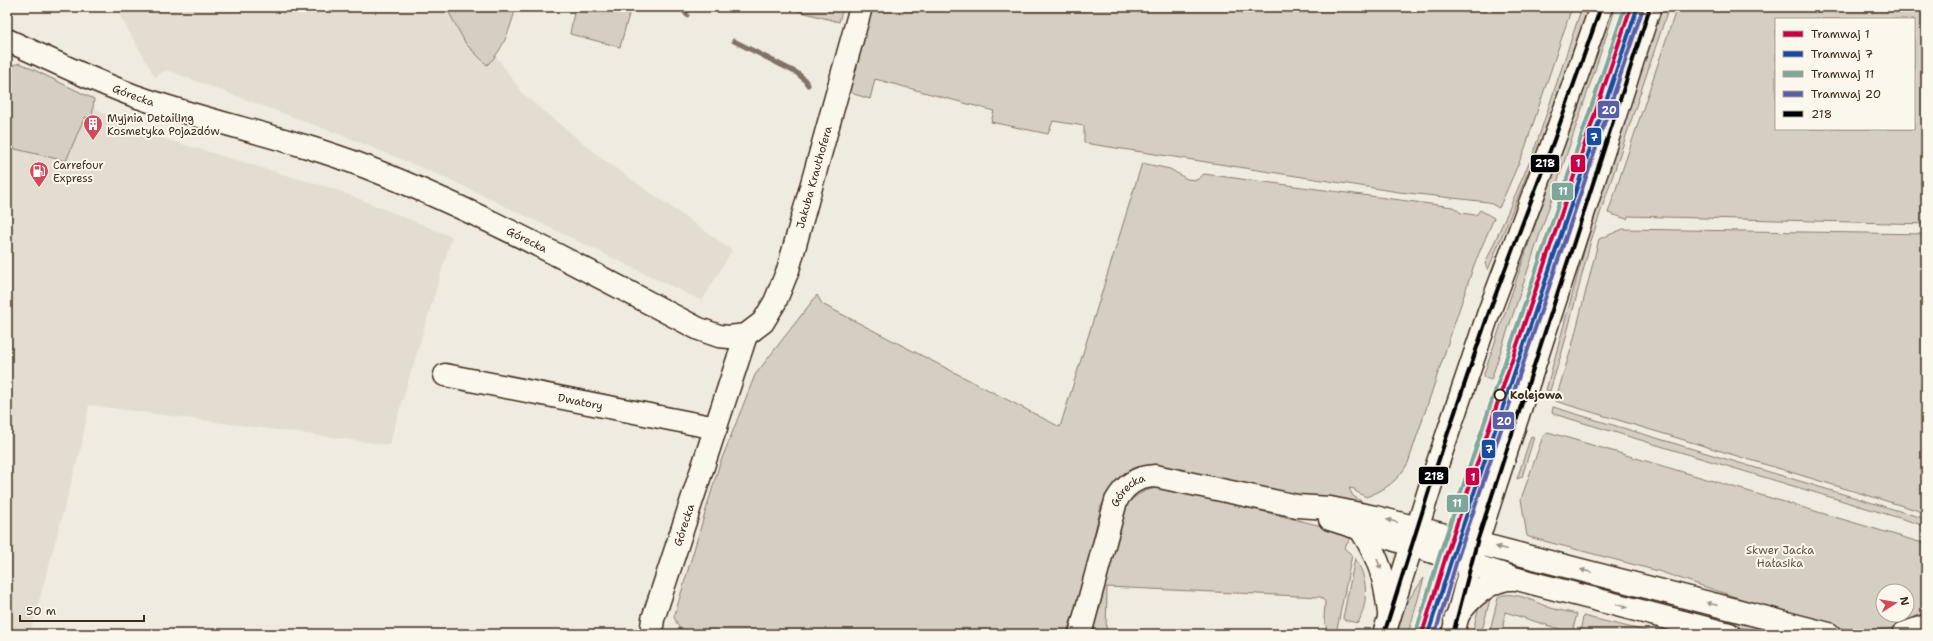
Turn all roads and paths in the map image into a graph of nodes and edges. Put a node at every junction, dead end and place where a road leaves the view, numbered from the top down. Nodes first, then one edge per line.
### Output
1 (861, 7) edge
2 (1601, 7) edge
3 (1650, 7) edge
4 (7, 40) edge
5 (746, 335) junction
6 (445, 375) dead end
7 (716, 428) junction
8 (1297, 506) junction
9 (1361, 530) junction
10 (1414, 536) junction
11 (1477, 542) junction
12 (1471, 564) junction
13 (1517, 579) junction
14 (1389, 613) junction
15 (1926, 626) edge
16 (1454, 627) edge
17 (651, 634) edge
18 (1080, 634) edge
19 (1384, 634) edge
20 (1729, 634) edge
21 (1829, 634) edge
22 (1903, 634) edge

1 - 5 street, Jakuba Krauthofera
2 - 10 street
3 - 11 street
4 - 5 street, Górecka
5 - 7 street, Górecka
6 - 7 street, Dwatory
7 - 17 street, Górecka
8 - 9 street, Górecka
10 -> 8 street, Górecka
8 - 18 street, Górecka
9 - 10 street, Górecka
9 -> 14 street
10 - 11 street, Górecka
10 - 12 street, Górecka
10 - 14 street
11 - 12 street
21 -> 11 street
12 - 13 street
12 - 16 street
13 - 16 street
13 -> 20 street
14 - 19 street
15 - 22 street

